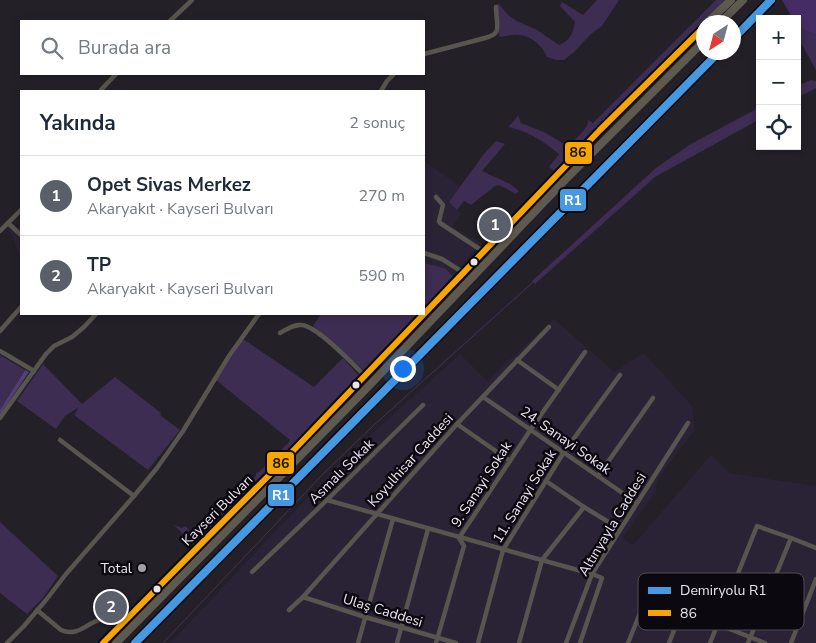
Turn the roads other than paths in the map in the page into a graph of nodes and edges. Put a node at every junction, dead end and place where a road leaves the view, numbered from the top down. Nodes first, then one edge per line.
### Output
1 (192, 0) edge
2 (731, 0) edge
3 (743, 0) edge
4 (496, 7) dead end
5 (715, 15) edge
6 (728, 15) edge
7 (171, 20) edge
8 (696, 35) edge
9 (696, 49) edge
10 (425, 54) edge
11 (115, 75) edge
12 (393, 75) edge
13 (101, 90) edge
14 (382, 90) edge
15 (436, 196) dead end
16 (20, 211) edge
17 (8, 223) junction
18 (0, 231) edge
19 (20, 234) edge
20 (484, 252) junction
21 (425, 253) edge
22 (464, 273) junction
23 (20, 308) edge
24 (425, 314) edge
25 (95, 315) edge
26 (258, 315) edge
27 (424, 315) edge
28 (549, 327) dead end
29 (0, 331) edge
30 (280, 333) dead end
31 (0, 351) edge
32 (585, 352) dead end
33 (517, 360) junction
34 (34, 372) junction
35 (620, 375) dead end
36 (365, 376) junction
37 (558, 390) junction
38 (482, 397) junction
39 (653, 398) dead end
40 (423, 405) dead end
41 (0, 418) edge
42 (688, 423) dead end
43 (457, 424) junction
44 (531, 429) junction
45 (60, 440) dead end
46 (564, 452) junction
47 (510, 461) junction
48 (598, 476) junction
49 (546, 481) junction
50 (134, 496) junction
51 (327, 500) junction
52 (637, 503) junction
53 (584, 506) junction
54 (376, 514) junction
55 (393, 519) junction
56 (428, 529) junction
57 (620, 530) junction
58 (459, 538) junction
59 (791, 538) junction
60 (816, 548) edge
61 (503, 550) junction
62 (542, 560) junction
63 (252, 572) dead end
64 (738, 573) edge
65 (777, 573) edge
66 (592, 574) junction
67 (816, 579) edge
68 (303, 597) junction
69 (37, 610) junction
70 (289, 610) dead end
71 (804, 610) edge
72 (365, 617) junction
73 (638, 617) edge
74 (118, 627) junction
75 (402, 627) junction
76 (674, 630) edge
77 (716, 630) edge
78 (732, 630) edge
79 (753, 630) edge
80 (796, 630) edge
81 (750, 637) junction
82 (437, 640) edge
83 (7, 643) edge
84 (103, 643) edge
85 (116, 643) edge
86 (358, 643) edge
87 (397, 643) edge
88 (456, 643) edge
89 (478, 643) edge
90 (519, 643) edge
91 (566, 643) edge
92 (580, 643) edge
93 (628, 643) edge
94 (669, 643) edge
95 (710, 643) edge
96 (748, 643) edge
97 (765, 643) edge
98 (791, 643) edge

1 - 7 street
2 - 5 highway
3 - 6 highway
4 - 10 street
8 - 20 highway, Kayseri Bulvarı
9 - 85 highway, Kayseri Bulvarı
11 - 13 street
12 - 14 street
15 - 20 street
16 - 17 street
17 - 18 street
17 - 19 street
20 - 22 highway, Kayseri Bulvarı
21 - 22 street
22 - 24 highway, Kayseri Bulvarı
23 - 29 street
25 - 34 street
26 - 50 street
27 - 36 highway, Kayseri Bulvarı
28 - 33 street, Koyulhisar Caddesi
30 - 36 street
31 - 34 street
32 - 37 street, 9. Sanayi Sokak
33 - 37 street
33 - 38 street, Koyulhisar Caddesi
34 - 41 street
35 - 46 street, 11. Sanayi Sokak
36 - 74 highway, Kayseri Bulvarı
37 - 44 street, 9. Sanayi Sokak
38 - 43 street, Koyulhisar Caddesi
38 - 44 street, 24. Sanayi Sokak
39 - 48 street
40 - 51 street, Asmalı Sokak
42 - 52 street, Altınyayla Caddesi
43 - 47 street
43 - 54 street, Koyulhisar Caddesi
44 - 46 street, 24. Sanayi Sokak
44 - 47 street, 9. Sanayi Sokak
45 - 50 street
46 - 48 street, 24. Sanayi Sokak
46 - 49 street, 11. Sanayi Sokak
47 - 58 street, 9. Sanayi Sokak
48 - 52 street, 24. Sanayi Sokak
49 - 53 street
49 - 61 street, 11. Sanayi Sokak
50 - 69 street
51 - 54 street
51 - 63 street, Asmalı Sokak
52 - 57 street, Altınyayla Caddesi
53 - 57 street
53 - 62 street
54 - 55 street
54 - 68 street, Koyulhisar Caddesi
55 - 56 street
55 - 72 street
56 - 58 street
56 - 75 street
57 - 66 street, Altınyayla Caddesi
58 - 61 street
58 - 82 street, 9. Sanayi Sokak
59 - 60 street
59 - 64 street
59 - 65 street
61 - 62 street
61 - 89 street, 11. Sanayi Sokak
62 - 66 street
62 - 90 street
66 - 91 street, Altınyayla Caddesi
66 - 92 street, Altınyayla Caddesi
67 - 71 street
68 - 70 street, Koyulhisar Caddesi
68 - 72 street, Ulaş Caddesi
69 - 74 street
69 - 83 street
72 - 75 street, Ulaş Caddesi
72 - 86 street
73 - 93 street
74 - 84 highway, Kayseri Bulvarı
75 - 82 street, Ulaş Caddesi
75 - 87 street
76 - 94 street
77 - 95 street
78 - 81 street
79 - 81 street
80 - 98 street
81 - 96 street
81 - 97 street
82 - 88 street, Ulaş Caddesi

